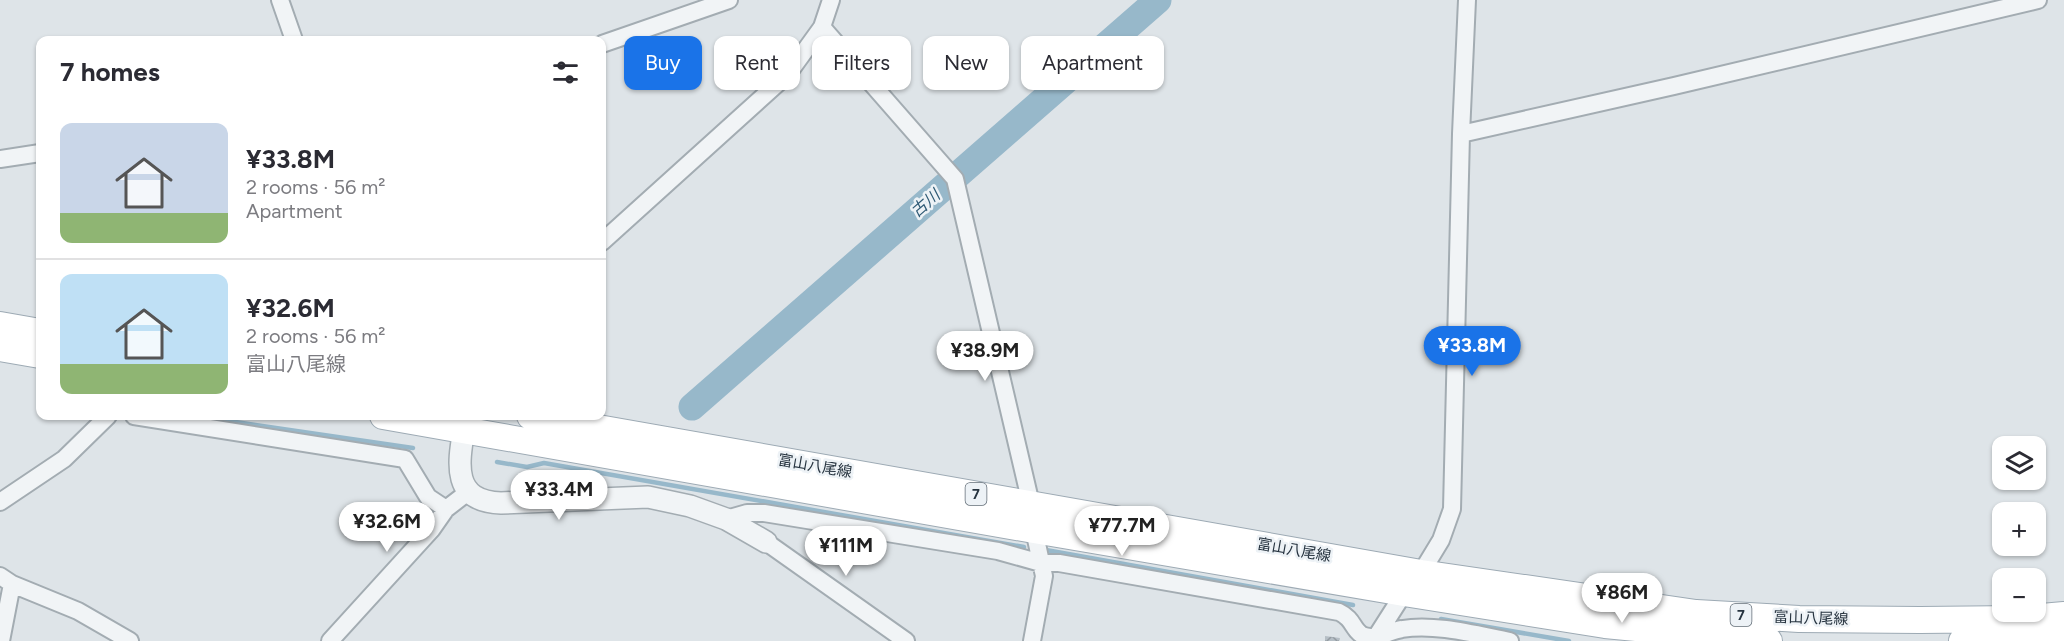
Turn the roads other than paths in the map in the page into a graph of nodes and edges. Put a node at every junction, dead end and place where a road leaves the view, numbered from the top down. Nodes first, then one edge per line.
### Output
1 (280, 0) edge
2 (729, 0) edge
3 (831, 0) edge
4 (1467, 0) edge
5 (2038, 0) edge
6 (822, 27) junction
7 (293, 36) edge
8 (606, 43) edge
9 (1461, 134) junction
10 (36, 154) edge
11 (0, 159) edge
12 (606, 238) edge
13 (0, 325) edge
14 (36, 331) edge
15 (0, 348) edge
16 (36, 354) edge
17 (104, 420) edge
18 (160, 420) edge
19 (430, 420) edge
20 (553, 420) edge
21 (465, 423) edge
22 (468, 492) junction
23 (0, 502) edge
24 (1031, 504) junction
25 (446, 510) junction
26 (726, 519) junction
27 (1034, 530) junction
28 (766, 542) joint
29 (1041, 563) junction
30 (1421, 573) junction
31 (6, 580) edge
32 (1404, 592) junction
33 (2064, 615) edge
34 (1605, 622) edge
35 (2064, 636) edge
36 (1375, 640) edge
37 (1, 641) edge
38 (130, 641) edge
39 (330, 641) edge
40 (906, 641) edge
41 (1032, 641) edge
42 (1510, 641) edge
43 (1769, 641) edge
44 (1962, 641) edge

1 - 7 street
2 - 8 street
3 - 6 street
4 - 9 street
5 - 9 street
6 - 12 street
6 - 24 street
9 - 30 street
10 - 11 street
13 - 14 main road
15 - 16 main road
17 - 23 street
18 - 25 street
19 - 21 main road, 富山八尾線 / 7
20 - 24 main road, 富山八尾線 / 7
21 - 22 street
21 - 27 main road, 富山八尾線 / 7
22 - 25 street
22 - 26 street
24 - 27 street
24 - 30 main road, 富山八尾線 / 7
25 - 39 street
26 - 28 street
26 - 29 street
27 - 29 street
27 - 32 main road, 富山八尾線 / 7
28 - 40 street
29 - 36 street
29 - 41 street
30 - 32 street
30 - 34 main road, 富山八尾線 / 7
31 - 37 street
31 - 38 street
32 - 34 main road, 富山八尾線 / 7
32 - 36 street
33 - 34 main road, 富山八尾線 / 7
34 - 43 main road, 富山八尾線 / 7
35 - 44 main road
36 - 42 street

